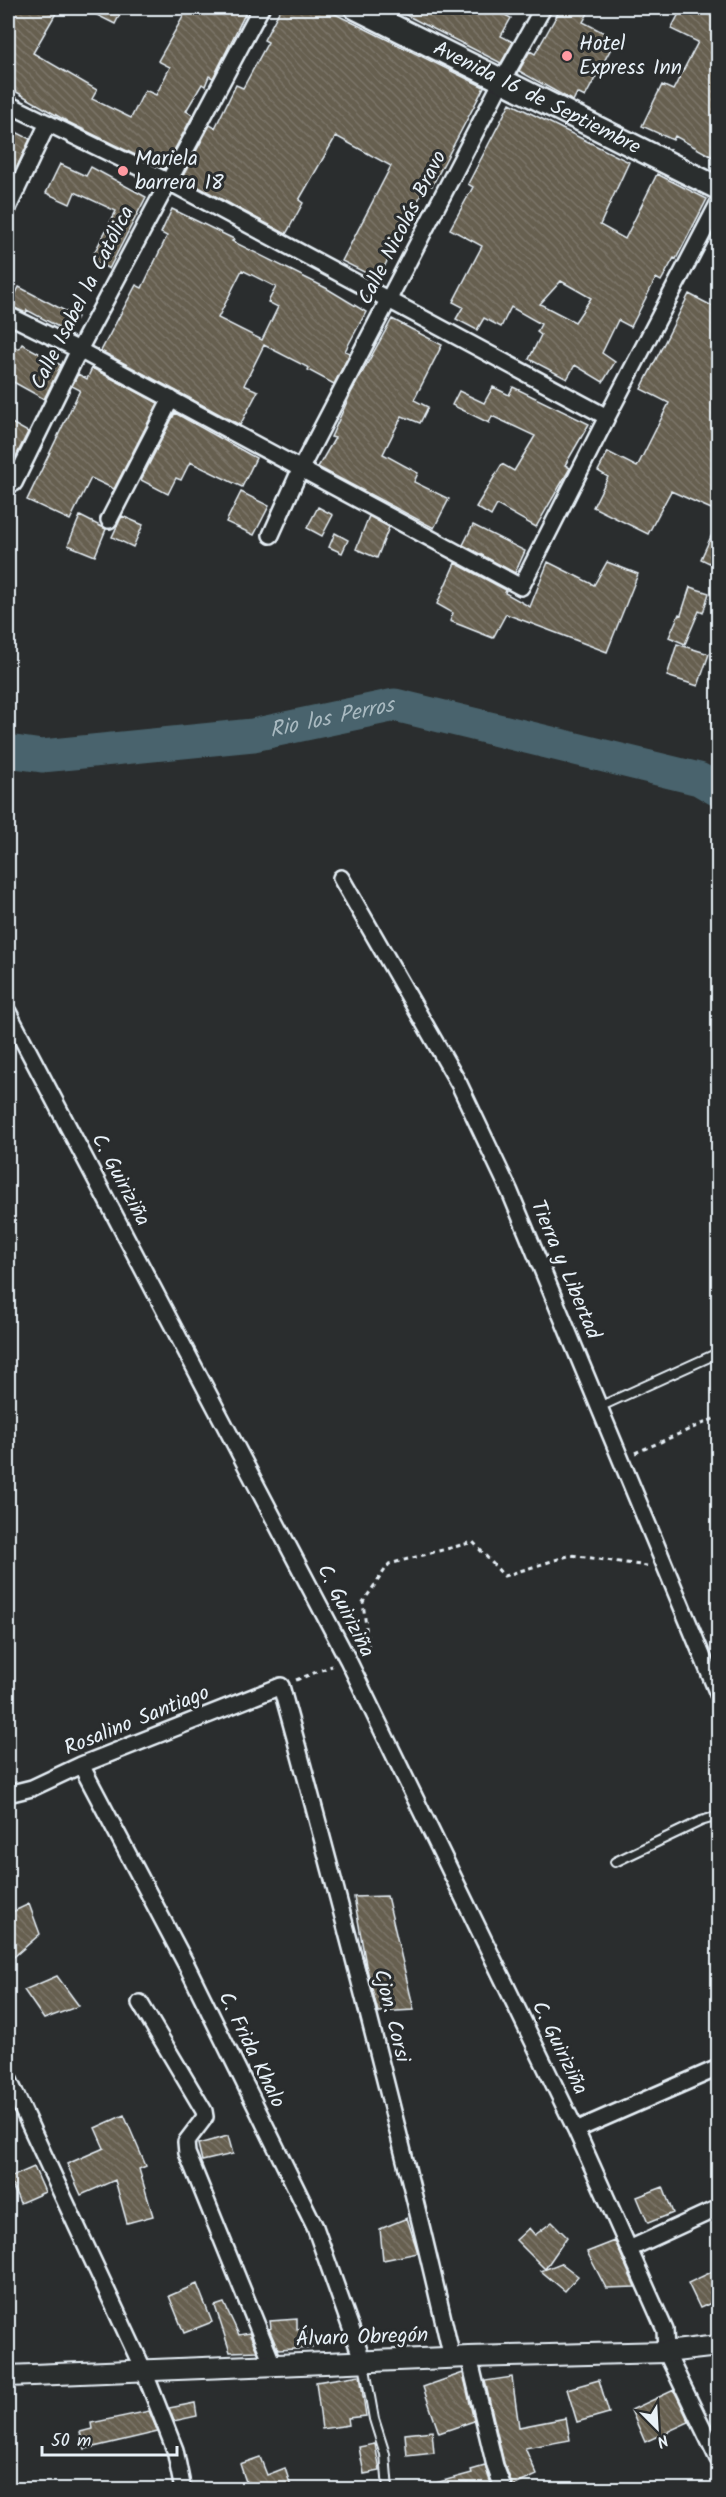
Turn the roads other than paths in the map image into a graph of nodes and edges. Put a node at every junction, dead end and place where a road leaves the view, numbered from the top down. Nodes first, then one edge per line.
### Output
1 (261, 8) edge
2 (356, 8) edge
3 (543, 8) edge
4 (503, 79) junction
5 (8, 104) edge
6 (48, 123) junction
7 (167, 181) junction
8 (718, 188) edge
9 (718, 204) edge
10 (8, 208) edge
11 (390, 299) junction
12 (8, 315) edge
13 (79, 350) junction
14 (171, 399) junction
15 (607, 417) junction
16 (301, 468) junction
17 (14, 483) dead end
18 (109, 520) dead end
19 (271, 535) dead end
20 (340, 878) dead end
21 (8, 1012) edge
22 (718, 1353) edge
23 (599, 1407) junction
24 (281, 1686) joint
25 (718, 1694) edge
26 (81, 1765) junction
27 (8, 1794) edge
28 (718, 1816) edge
29 (615, 1862) dead end
30 (140, 2003) dead end
31 (718, 2068) edge
32 (8, 2078) edge
33 (576, 2130) junction
34 (718, 2208) edge
35 (627, 2244) junction
36 (718, 2346) edge
37 (666, 2352) junction
38 (460, 2358) junction
39 (363, 2362) junction
40 (273, 2365) junction
41 (144, 2371) junction
42 (8, 2376) edge
43 (718, 2459) edge
44 (183, 2490) edge
45 (388, 2490) edge
46 (504, 2490) edge

1 - 7 street, Calle Isabel la Católica
2 - 4 main road, Avenida 16 de Septiembre
3 - 4 street, Calle Nicolás Bravo
4 - 8 main road, Avenida 16 de Septiembre
4 - 11 street, Calle Nicolás Bravo
5 - 6 street
6 - 7 street
6 - 10 street
7 - 11 street
7 - 13 street, Calle Isabel la Católica
9 - 15 street
11 - 15 street
11 - 16 street, Calle Nicolás Bravo
12 - 13 street
13 - 14 street
13 - 17 street, Calle Isabel la Católica
14 - 16 street
14 - 18 street
15 - 16 street
16 - 19 street, Calle Nicolás Bravo
20 - 23 street, Tierra y Libertad
21 - 33 street, C. Guiriziña
22 - 23 lane
23 - 25 street, Tierra y Libertad
24 - 26 street, Rosalino Santiago
24 - 38 street, Cjon. Corsi
26 - 27 street, Rosalino Santiago
26 - 39 street, C. Frida Khalo
28 - 29 lane
30 - 40 street
31 - 33 street
32 - 41 street
33 - 35 street, C. Guiriziña
34 - 35 street
35 - 37 street, C. Guiriziña
36 - 37 street, Álvaro Obregón
37 - 38 street, Álvaro Obregón
37 - 43 street, C. Guiriziña
38 - 39 street, Álvaro Obregón
38 - 46 street, Cjon. Corsi
39 - 40 street, Álvaro Obregón
39 - 45 lane
40 - 41 street, Álvaro Obregón
41 - 42 street, Álvaro Obregón
41 - 44 street

